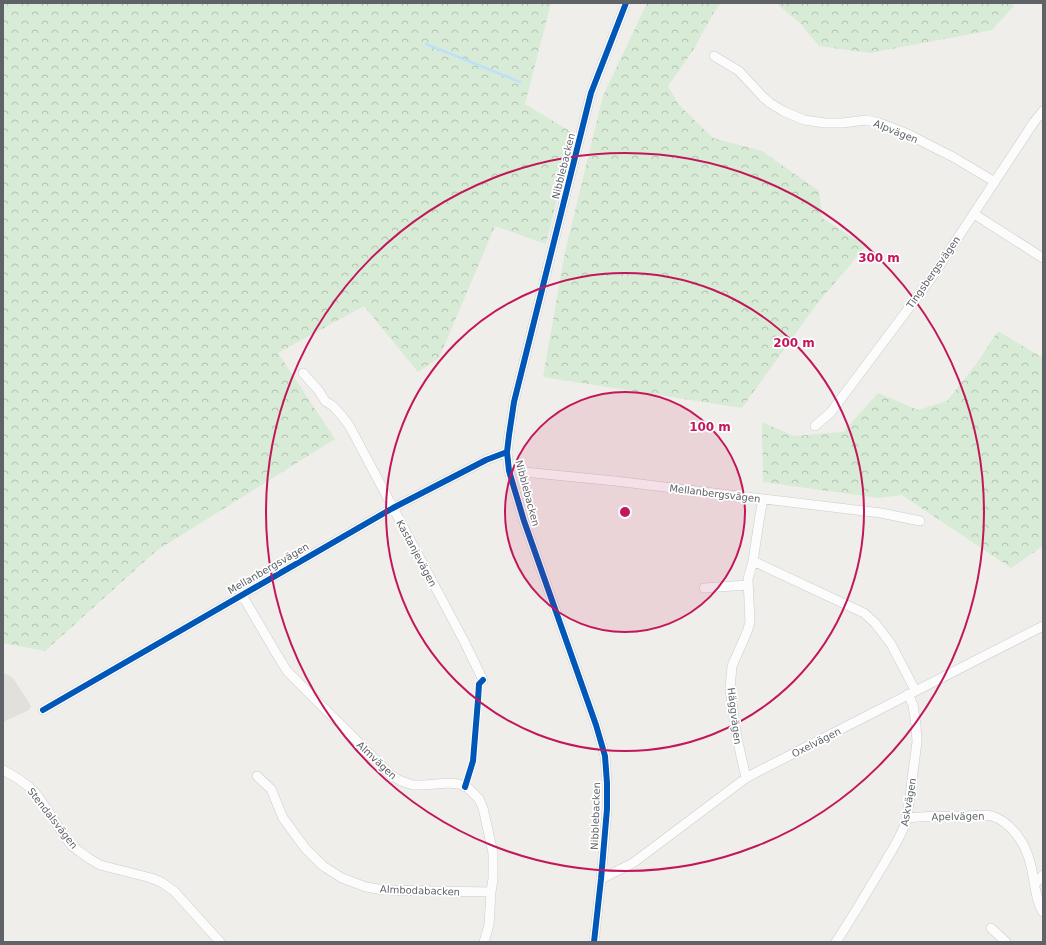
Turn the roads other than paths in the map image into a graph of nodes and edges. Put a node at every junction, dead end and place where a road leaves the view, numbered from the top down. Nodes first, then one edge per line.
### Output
1 (626, 3) edge
2 (714, 56) dead end
3 (1043, 111) edge
4 (995, 182) junction
5 (974, 214) junction
6 (1043, 258) edge
7 (303, 373) dead end
8 (815, 426) dead end
9 (507, 452) junction
10 (524, 472) dead end
11 (764, 499) junction
12 (393, 508) junction
13 (920, 521) dead end
14 (753, 561) junction
15 (748, 585) junction
16 (704, 588) dead end
17 (242, 595) junction
18 (1043, 626) edge
19 (483, 680) dead end
20 (912, 692) junction
21 (43, 710) dead end
22 (3, 770) edge
23 (257, 776) dead end
24 (746, 778) junction
25 (907, 818) junction
26 (1043, 876) edge
27 (601, 879) junction
28 (1035, 884) junction
29 (491, 892) junction
30 (1043, 912) edge
31 (991, 928) dead end
32 (220, 942) edge
33 (484, 942) edge
34 (594, 942) edge
35 (836, 942) edge
36 (1006, 942) edge

1 - 9 street, Nibblebacken
2 - 4 street, Alpvägen
3 - 4 street, Tingsbergsvägen
4 - 5 street, Tingsbergsvägen
5 - 6 street
5 - 8 street, Tingsbergsvägen
7 - 12 street, Kastanjevägen
9 - 12 street, Mellanbergsvägen
9 - 27 street, Nibblebacken
10 - 11 street, Mellanbergsvägen
11 - 13 street, Mellanbergsvägen
11 - 14 street, Häggvägen
12 - 17 street, Mellanbergsvägen
12 - 19 street, Kastanjevägen
14 - 15 street, Häggvägen
14 - 20 street, Askvägen
15 - 16 street
15 - 24 street, Häggvägen
17 - 21 street, Mellanbergsvägen
17 - 29 street, Almvägen
18 - 20 street, Oxelvägen
20 - 24 street, Oxelvägen
20 - 25 street, Askvägen
22 - 32 street, Stendalsvägen
23 - 29 street, Almbodabacken
24 - 27 street, Oxelvägen
25 - 28 street, Apelvägen
25 - 35 street, Askvägen
26 - 28 street
27 - 34 street, Nibblebacken
28 - 30 street, Apelvägen
29 - 33 street, Almvägen
31 - 36 street

